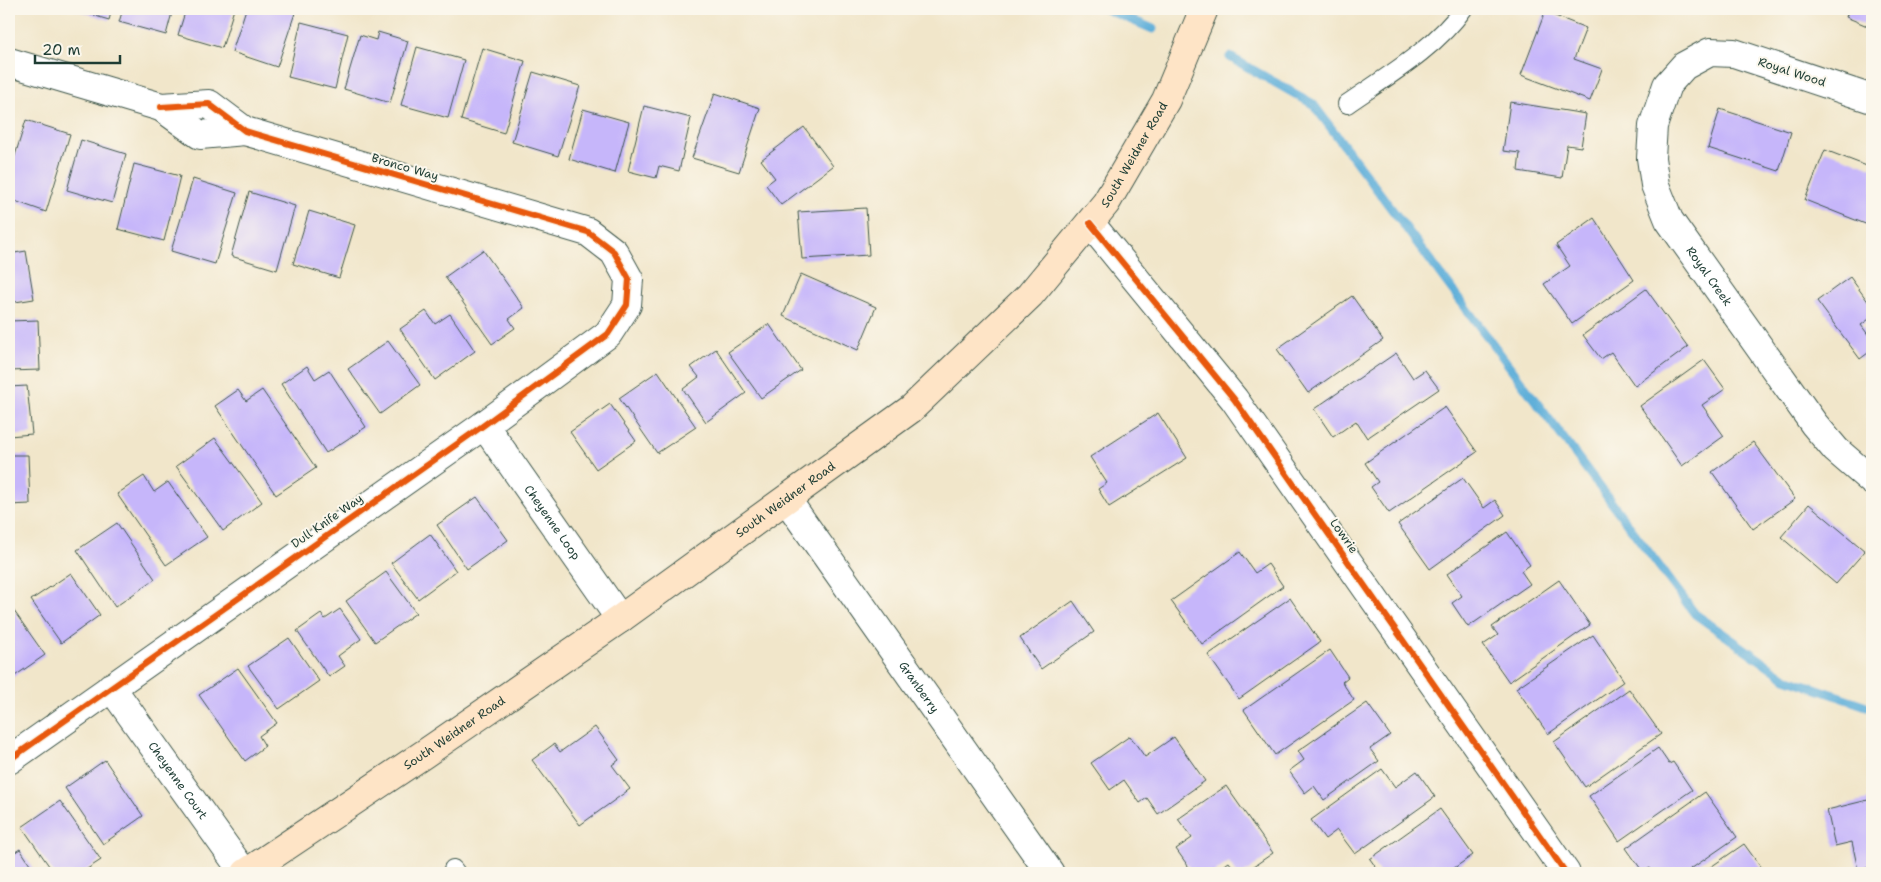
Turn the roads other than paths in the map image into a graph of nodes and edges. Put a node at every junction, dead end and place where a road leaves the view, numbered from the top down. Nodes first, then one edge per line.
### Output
1 (1204, 9) edge
2 (1463, 9) edge
3 (1710, 52) joint
4 (9, 62) edge
5 (1872, 99) edge
6 (1347, 104) dead end
7 (1090, 223) junction
8 (629, 279) joint
9 (484, 425) junction
10 (1872, 481) edge
11 (787, 500) junction
12 (620, 619) junction
13 (111, 687) junction
14 (9, 760) edge
15 (245, 873) edge
16 (1050, 873) edge
17 (1566, 873) edge

1 - 7 main road, South Weidner Road
2 - 6 lane
3 - 5 street, Royal Wood
3 - 10 street, Royal Creek
4 - 8 street, Bronco Way
7 - 11 main road, South Weidner Road
7 - 17 street, Lowrie
8 - 9 street, Dull Knife Way
9 - 12 street, Cheyenne Loop
9 - 13 street, Dull Knife Way
11 - 12 main road, South Weidner Road
11 - 16 street, Granberry
12 - 15 main road, South Weidner Road
13 - 14 street, Dull Knife Way
13 - 15 street, Cheyenne Court

